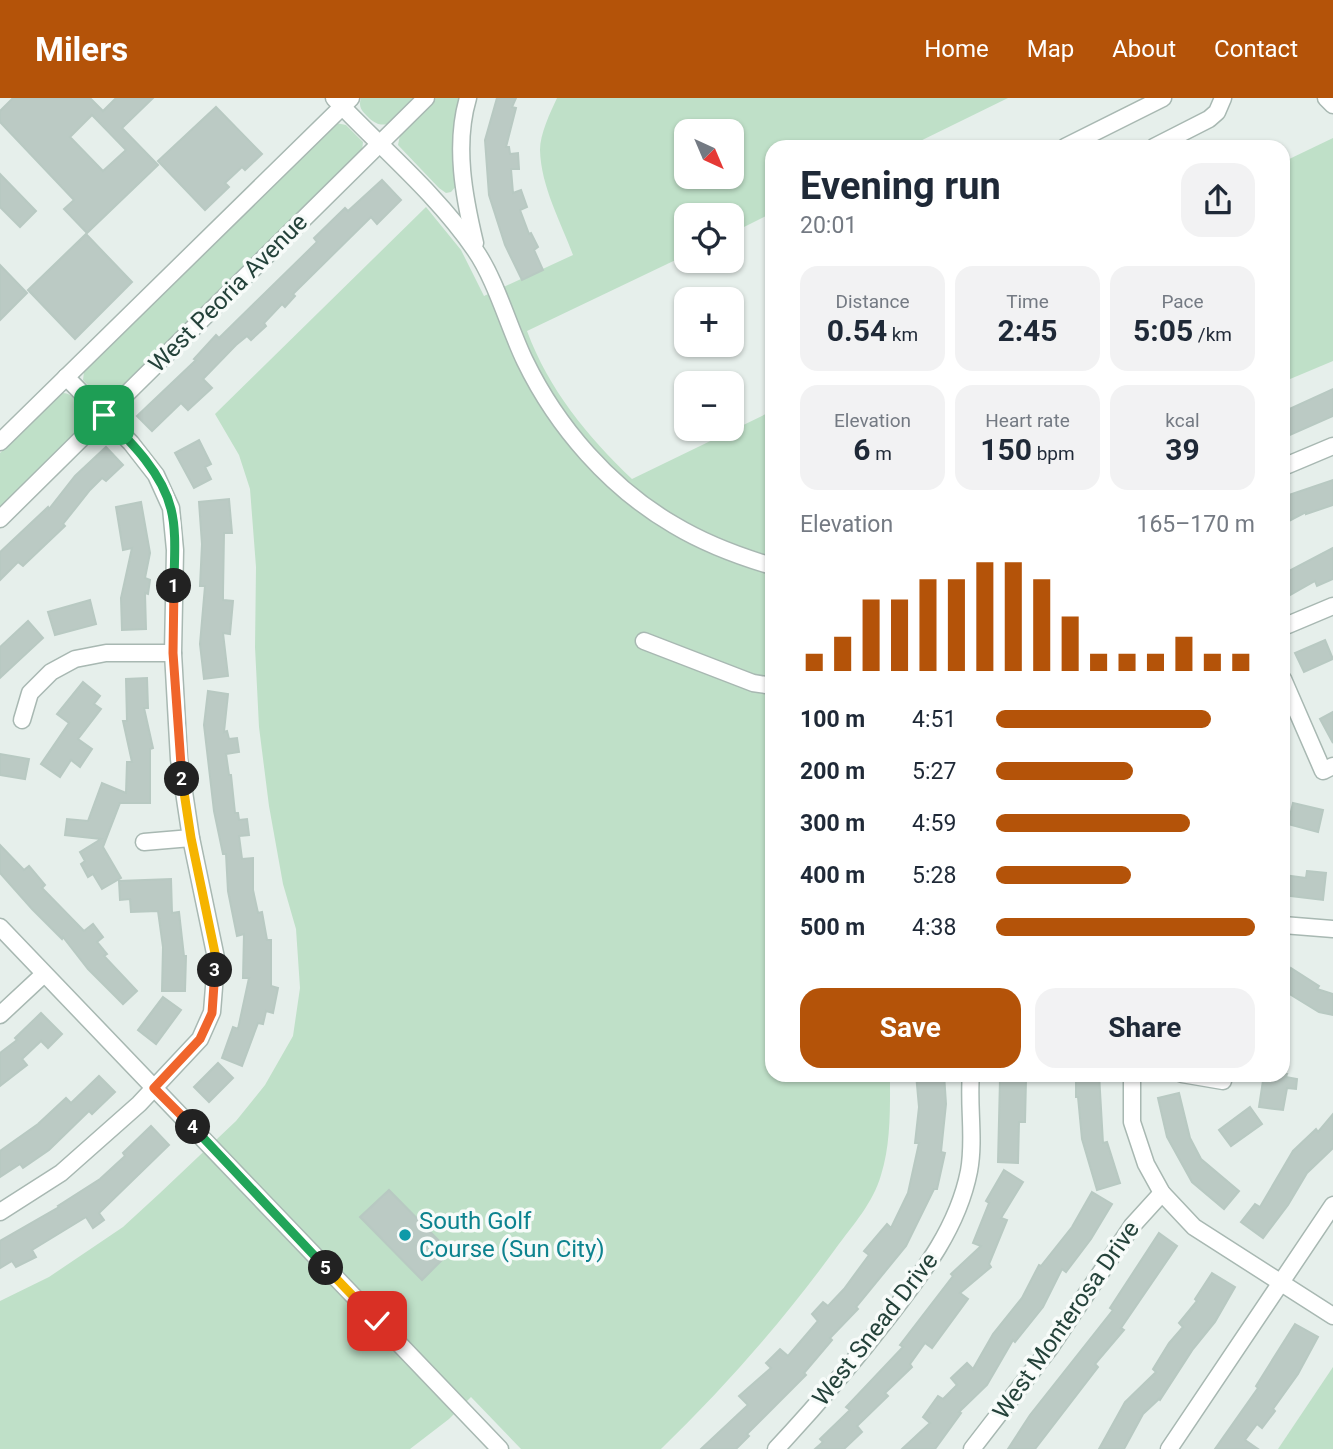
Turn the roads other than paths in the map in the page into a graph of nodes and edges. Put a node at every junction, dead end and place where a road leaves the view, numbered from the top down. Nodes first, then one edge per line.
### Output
1 (426, 98) edge
2 (468, 98) edge
3 (1163, 98) edge
4 (1223, 98) edge
5 (1326, 98) edge
6 (342, 101) edge
7 (1333, 105) edge
8 (1079, 140) edge
9 (1167, 140) edge
10 (379, 144) junction
11 (477, 252) junction
12 (66, 377) junction
13 (104, 415) junction
14 (0, 442) edge
15 (1333, 446) edge
16 (1290, 464) edge
17 (0, 519) edge
18 (765, 564) edge
19 (1333, 606) edge
20 (1290, 624) edge
21 (645, 641) dead end
22 (173, 653) junction
23 (765, 685) edge
24 (1290, 693) edge
25 (22, 720) dead end
26 (1328, 769) edge
27 (191, 838) junction
28 (145, 842) dead end
29 (1290, 926) edge
30 (0, 927) edge
31 (1333, 929) edge
32 (44, 974) junction
33 (0, 1015) edge
34 (971, 1082) edge
35 (1132, 1082) edge
36 (154, 1088) junction
37 (1162, 1193) junction
38 (1333, 1205) edge
39 (0, 1212) edge
40 (1281, 1281) junction
41 (1333, 1316) edge
42 (500, 1449) edge
43 (776, 1449) edge
44 (972, 1449) edge
45 (1169, 1449) edge

1 - 10 street, West Peoria Avenue
2 - 11 street
3 - 8 street
4 - 9 street
5 - 7 street
6 - 10 street
6 - 12 street
10 - 11 street
10 - 13 street, West Peoria Avenue
11 - 18 street
12 - 13 street
12 - 14 street
13 - 17 street, West Peoria Avenue
13 - 22 street
15 - 16 street
19 - 20 street
21 - 23 street
22 - 25 street
22 - 27 street
24 - 26 street
27 - 28 street
27 - 36 street
29 - 31 street
30 - 32 street
32 - 33 street
32 - 36 street
34 - 43 street, West Snead Drive
35 - 37 street
36 - 39 street
36 - 42 street
37 - 40 street
37 - 44 street, West Monterosa Drive
38 - 40 street
40 - 41 street
40 - 45 street

